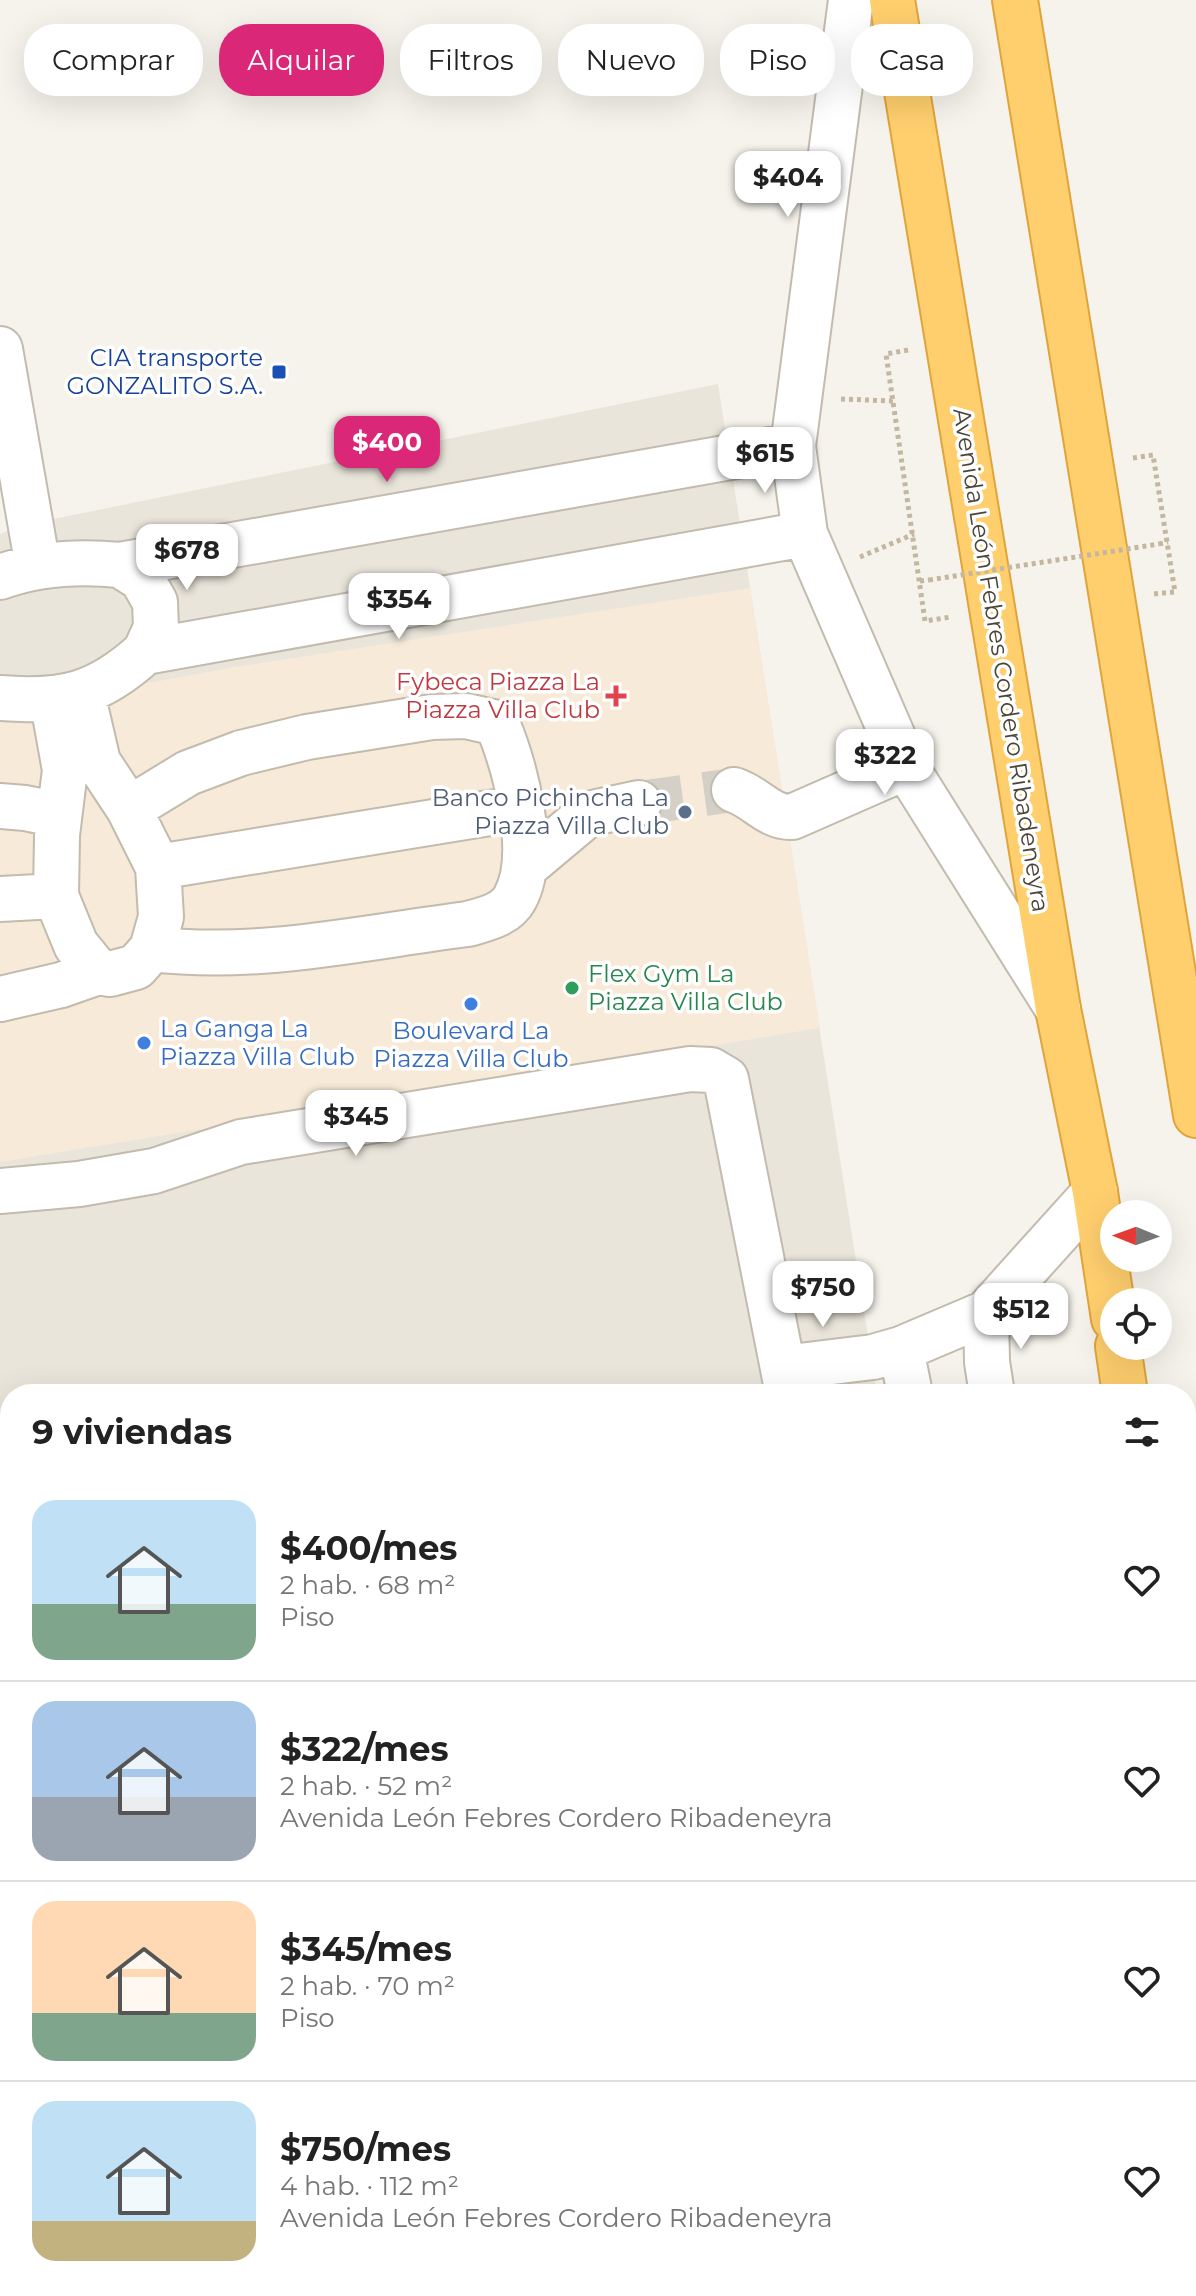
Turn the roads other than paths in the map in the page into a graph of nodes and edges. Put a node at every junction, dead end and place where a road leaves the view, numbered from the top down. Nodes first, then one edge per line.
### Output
1 (851, 0) edge
2 (892, 0) edge
3 (1015, 0) edge
4 (0, 349) edge
5 (793, 446) junction
6 (814, 553) junction
7 (120, 565) junction
8 (19, 572) edge
9 (145, 652) junction
10 (67, 695) junction
11 (0, 698) edge
12 (906, 767) junction
13 (734, 790) tunnel mouth
14 (639, 803) tunnel mouth
15 (0, 806) edge
16 (520, 808) junction
17 (129, 809) junction
18 (59, 815) junction
19 (526, 866) junction
20 (158, 867) junction
21 (56, 896) junction
22 (0, 899) edge
23 (152, 949) junction
24 (98, 972) junction
25 (0, 999) edge
26 (1058, 1009) junction
27 (1196, 1115) edge
28 (0, 1191) edge
29 (1095, 1192) junction
30 (1109, 1288) edge
31 (986, 1313) junction
32 (901, 1349) junction
33 (1120, 1360) edge
34 (785, 1381) edge
35 (908, 1384) edge
36 (990, 1384) edge
37 (1124, 1384) edge

1 - 5 street
2 - 26 highway, Avenida León Febres Cordero Ribadeneyra
3 - 27 highway
4 - 8 street
5 - 6 street
5 - 7 street
6 - 9 street
6 - 12 street
7 - 8 street
7 - 9 street
9 - 10 street
10 - 11 street
10 - 17 street
10 - 18 street
12 - 13 street
12 - 26 street
14 - 19 street
15 - 18 street
16 - 17 street
16 - 19 street
16 - 20 street
17 - 20 street
18 - 21 street
19 - 23 street
20 - 23 street
21 - 22 street
21 - 24 street
23 - 24 street
24 - 25 street
26 - 29 highway, Avenida León Febres Cordero Ribadeneyra
28 - 34 street
29 - 30 highway, Avenida León Febres Cordero Ribadeneyra
29 - 31 street
31 - 32 street
31 - 36 street
32 - 34 street
32 - 35 street
33 - 37 highway

